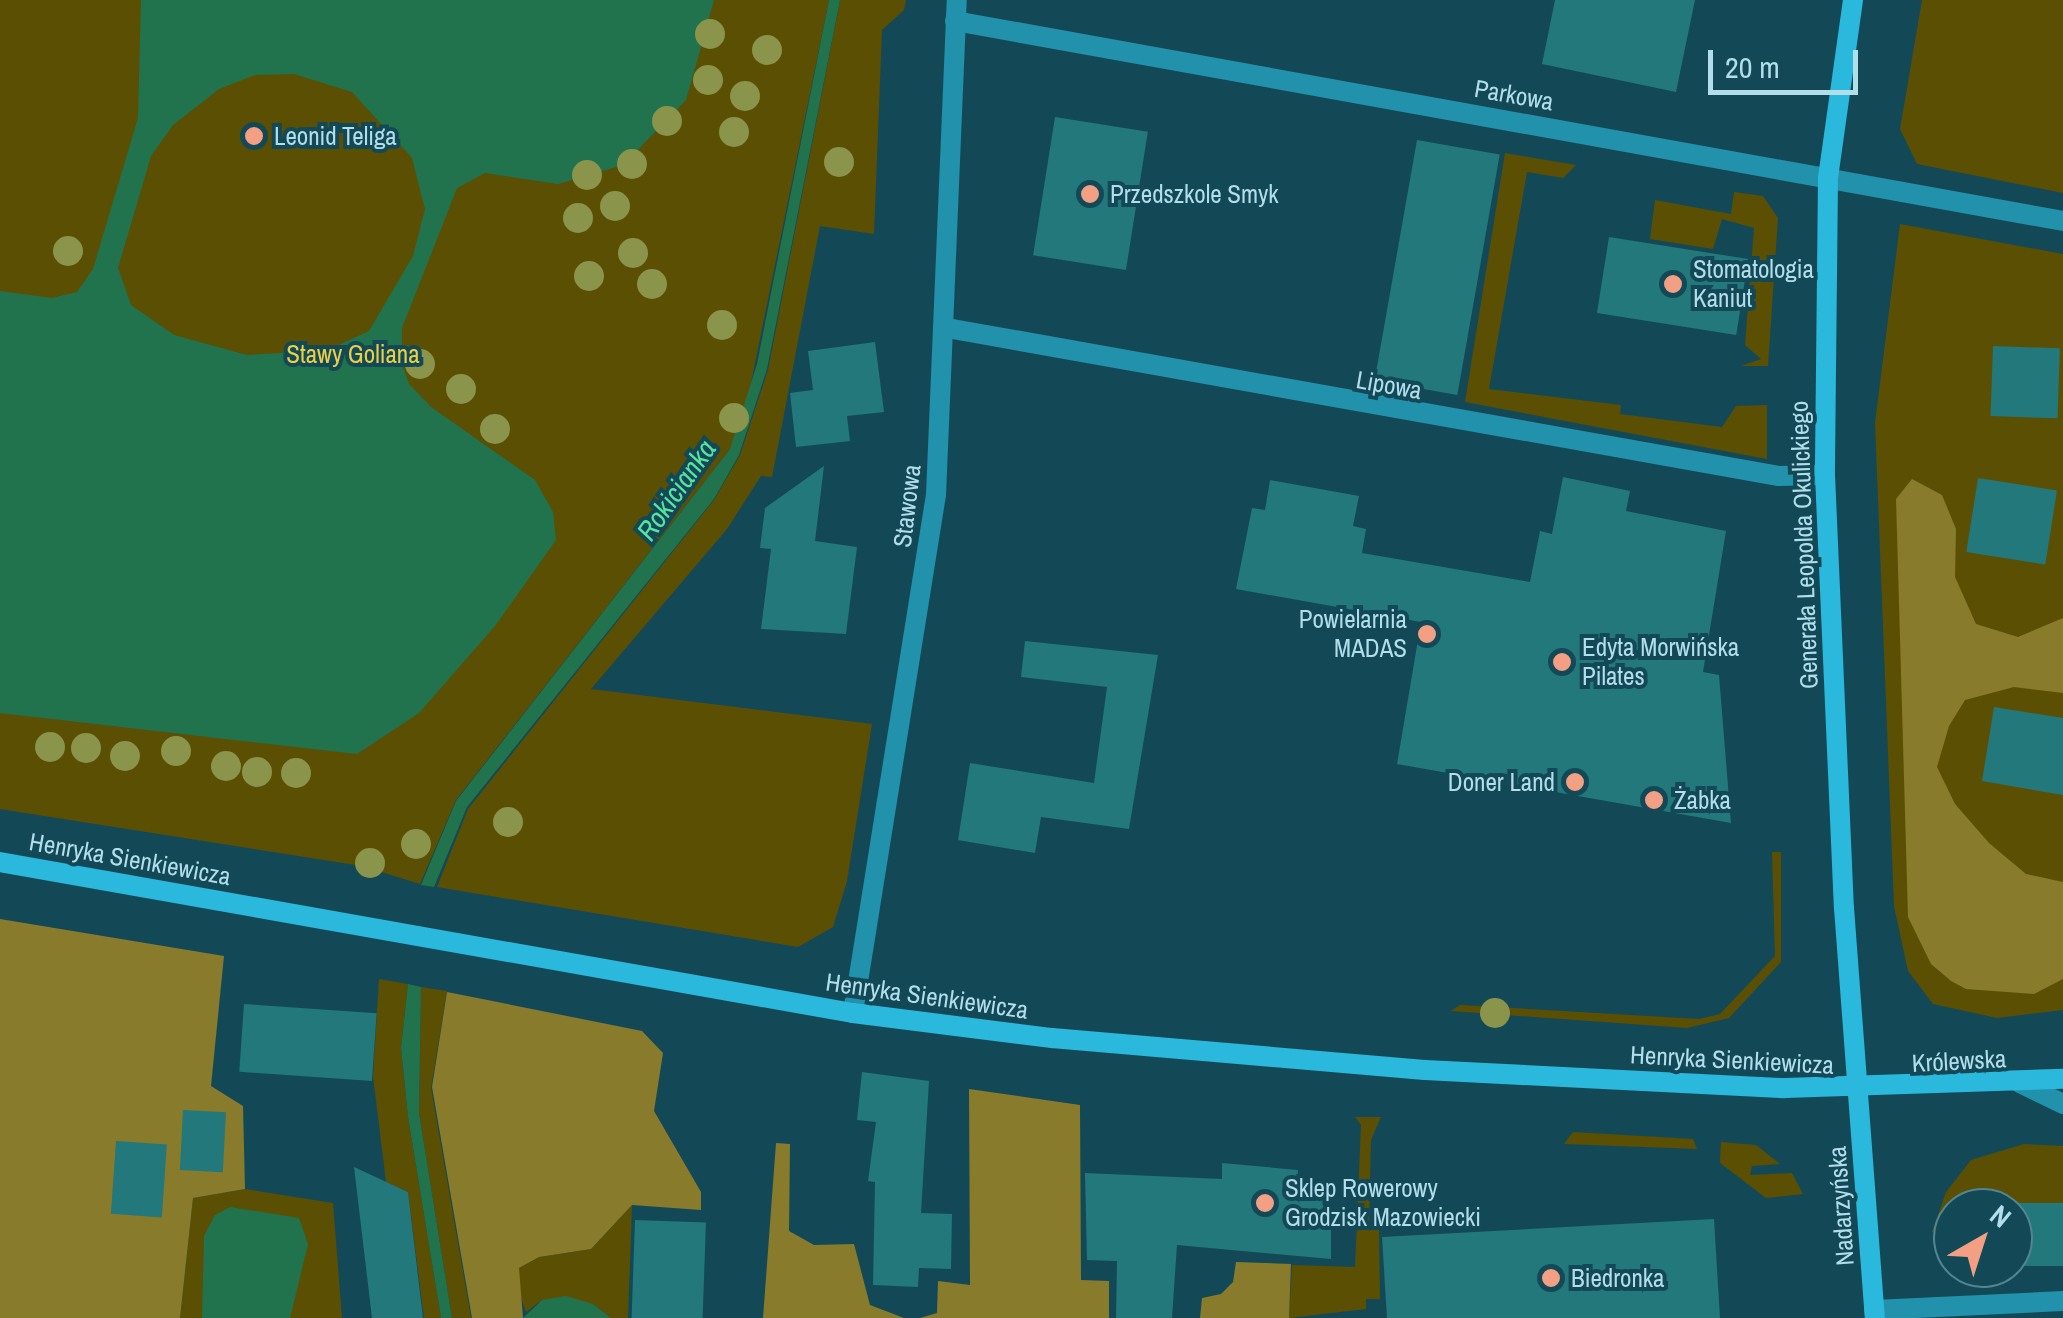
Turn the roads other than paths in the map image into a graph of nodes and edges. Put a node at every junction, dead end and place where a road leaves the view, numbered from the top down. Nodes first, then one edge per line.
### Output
1 (1853, 0) edge
2 (956, 11) edge
3 (1828, 178) junction
4 (2063, 222) edge
5 (947, 328) junction
6 (1825, 474) junction
7 (0, 862) edge
8 (853, 1013) junction
9 (2063, 1079) edge
10 (2020, 1084) junction
11 (1858, 1090) junction
12 (2063, 1104) edge
13 (2063, 1301) edge
14 (1874, 1314) edge

1 - 3 main road, Generała Leopolda Okulickiego
2 - 3 street, Parkowa
2 - 5 street, Stawowa
3 - 4 street, Parkowa
3 - 6 main road, Generała Leopolda Okulickiego
5 - 6 street, Lipowa
5 - 8 street, Stawowa
6 - 11 main road, Generała Leopolda Okulickiego
7 - 8 main road, Henryka Sienkiewicza
8 - 11 main road, Henryka Sienkiewicza
9 - 10 main road, Królewska
10 - 11 main road, Królewska
10 - 12 street
11 - 14 main road, Nadarzyńska
13 - 14 street

